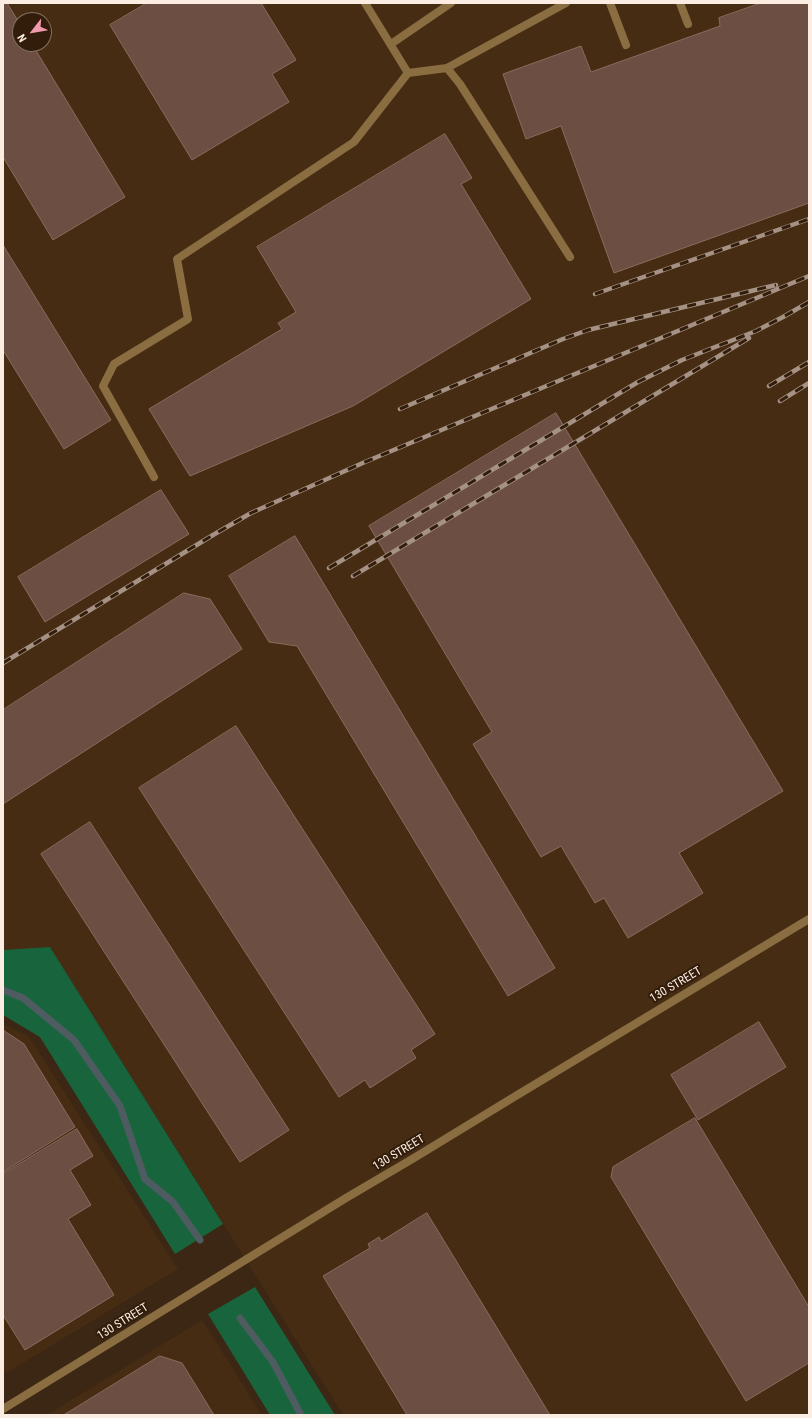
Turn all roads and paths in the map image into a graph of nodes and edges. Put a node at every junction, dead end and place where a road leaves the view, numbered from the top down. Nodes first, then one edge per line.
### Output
1 (365, 3) edge
2 (451, 3) edge
3 (566, 3) edge
4 (610, 3) edge
5 (680, 3) edge
6 (688, 24) dead end
7 (391, 44) junction
8 (626, 45) dead end
9 (447, 68) junction
10 (408, 73) junction
11 (570, 257) dead end
12 (154, 477) dead end
13 (809, 919) edge
14 (3, 1409) edge

1 - 7 street
2 - 7 street
3 - 9 street
4 - 8 street
5 - 6 street
7 - 10 street
9 - 10 street
9 - 11 street
10 - 12 street
13 - 14 street, 130 STREET

